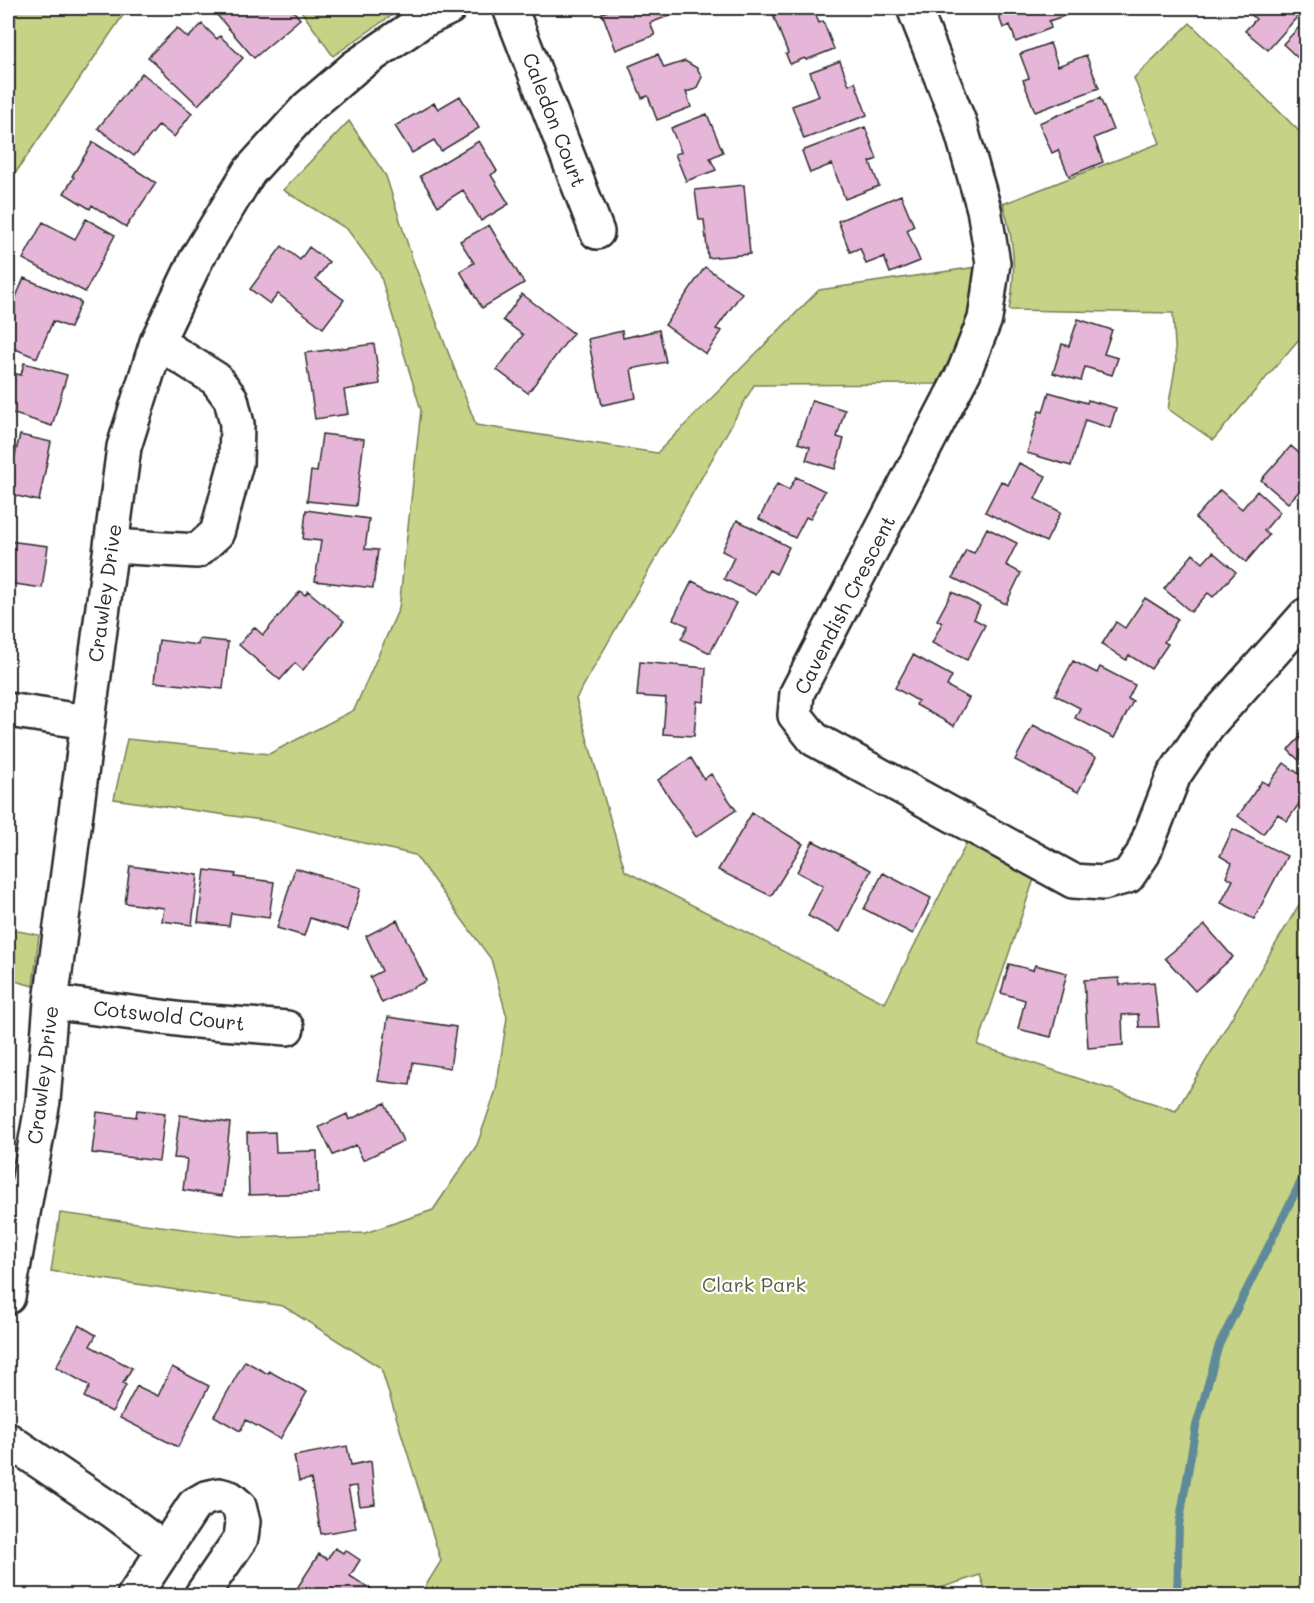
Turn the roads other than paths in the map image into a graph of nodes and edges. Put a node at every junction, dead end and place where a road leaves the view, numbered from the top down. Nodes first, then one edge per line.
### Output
1 (449, 8) edge
2 (510, 8) edge
3 (914, 8) edge
4 (597, 232) dead end
5 (158, 342) junction
6 (112, 546) junction
7 (1306, 615) edge
8 (8, 710) edge
9 (87, 722) junction
10 (51, 1002) junction
11 (287, 1028) dead end
12 (15, 1212) edge
13 (8, 1297) edge
14 (8, 1440) edge
15 (165, 1550) junction
16 (134, 1596) edge
17 (201, 1596) edge

1 - 5 street, Crawley Drive
2 - 4 street, Caledon Court
3 - 7 street, Cavendish Crescent
5 - 6 street, Crawley Drive
5 - 6 street
6 - 9 street, Crawley Drive
8 - 9 street
9 - 10 street, Crawley Drive
10 - 11 street, Cotswold Court
10 - 12 street, Crawley Drive
12 - 13 street, Crawley Drive
14 - 15 street
15 - 16 street
15 - 17 street

